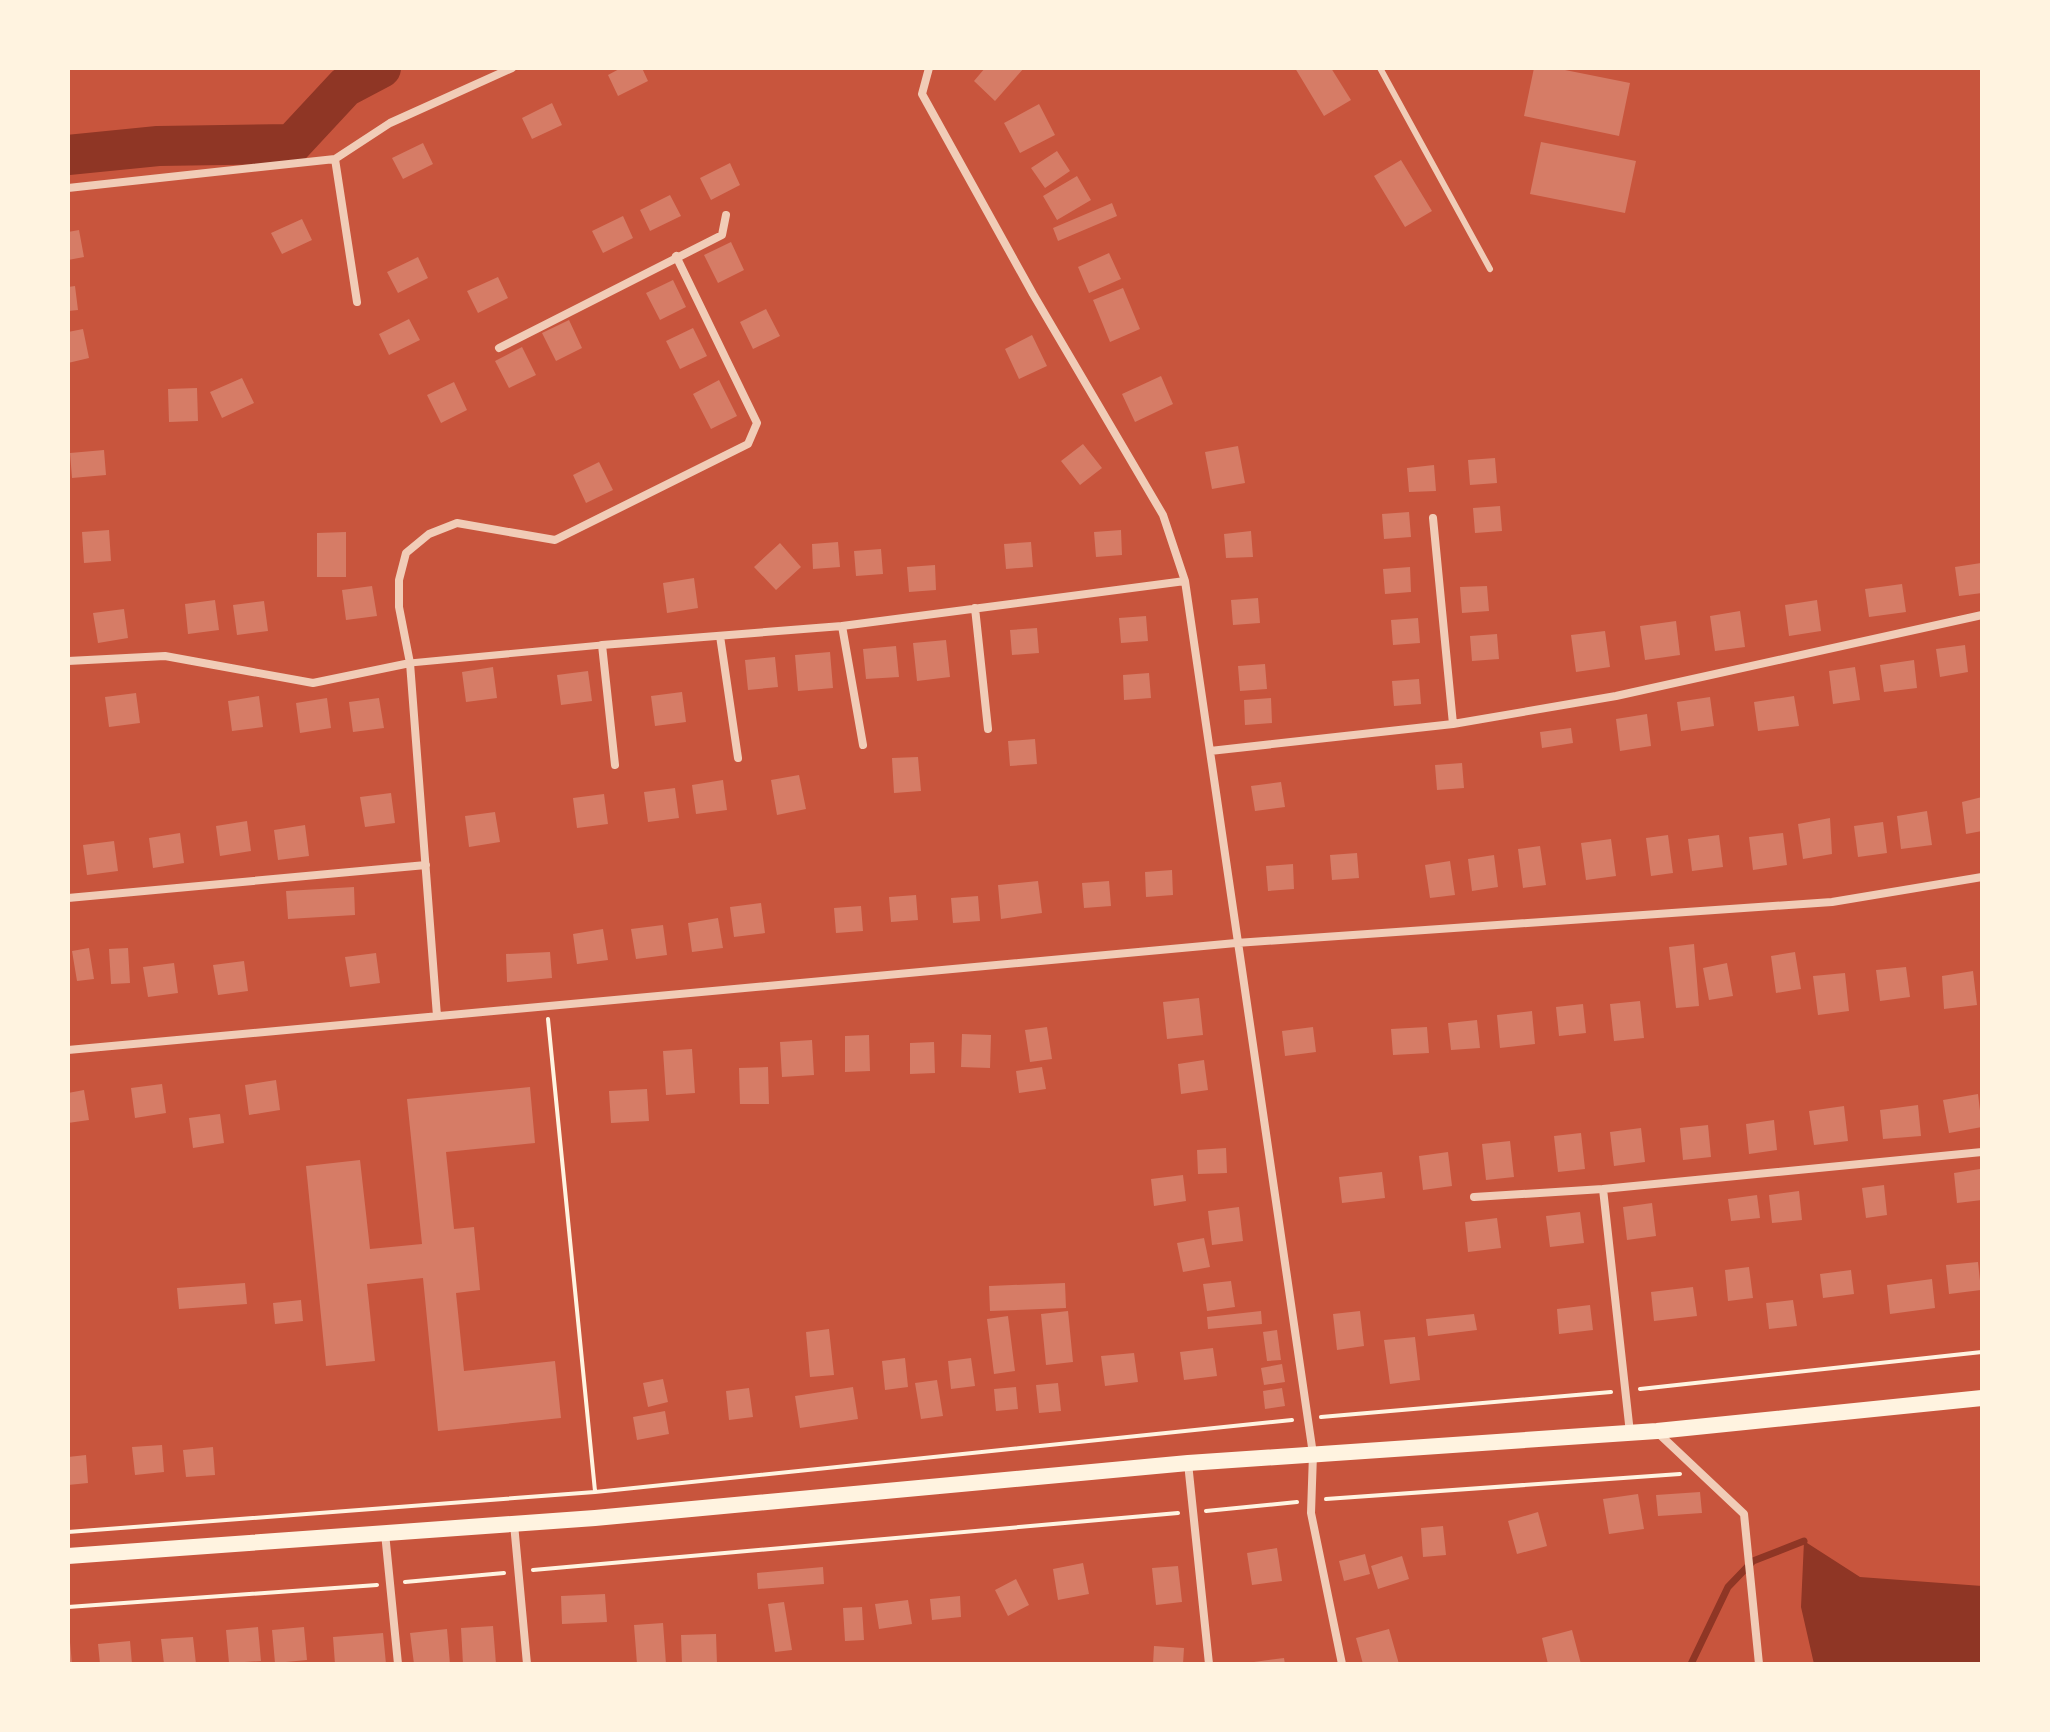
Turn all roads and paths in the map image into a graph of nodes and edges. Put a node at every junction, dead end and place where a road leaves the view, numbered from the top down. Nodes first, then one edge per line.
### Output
1 (512, 68) edge
2 (929, 68) edge
3 (1380, 68) edge
4 (335, 159) junction
5 (68, 188) edge
6 (726, 215) dead end
7 (676, 256) junction
8 (1490, 269) dead end
9 (357, 302) dead end
10 (499, 348) dead end
11 (1433, 518) dead end
12 (1185, 581) junction
13 (975, 608) junction
14 (1982, 615) edge
15 (842, 626) junction
16 (720, 636) junction
17 (602, 645) junction
18 (68, 661) edge
19 (410, 663) junction
20 (1453, 724) junction
21 (988, 729) dead end
22 (863, 745) dead end
23 (1210, 751) junction
24 (738, 758) dead end
25 (615, 765) dead end
26 (426, 865) junction
27 (1982, 877) edge
28 (68, 898) edge
29 (1236, 943) junction
30 (546, 1005) junction
31 (437, 1016) junction
32 (68, 1050) edge
33 (1982, 1152) edge
34 (1603, 1189) junction
35 (1474, 1197) dead end
36 (1982, 1352) edge
37 (1624, 1391) junction
38 (1982, 1398) edge
39 (1306, 1419) junction
40 (1657, 1431) junction
41 (1630, 1433) junction
42 (1313, 1454) junction
43 (1188, 1463) junction
44 (1700, 1473) junction
45 (595, 1492) junction
46 (1311, 1501) junction
47 (1193, 1512) junction
48 (595, 1518) junction
49 (514, 1523) junction
50 (68, 1532) edge
51 (385, 1532) junction
52 (68, 1556) edge
53 (518, 1572) junction
54 (390, 1584) junction
55 (68, 1607) edge
56 (398, 1664) edge
57 (527, 1664) edge
58 (1209, 1664) edge
59 (1342, 1664) edge
60 (1759, 1664) edge

1 - 4 street
2 - 12 street
3 - 8 lane
4 - 5 street
4 - 9 street
6 - 7 street
7 - 10 street
7 - 19 street
11 - 20 street
12 - 13 street
12 - 23 street
13 - 15 street
13 - 21 street
14 - 20 street
15 - 16 street
15 - 22 street
16 - 17 street
16 - 24 street
17 - 19 street
17 - 25 street
18 - 19 street
19 - 26 street
20 - 23 street
23 - 29 street
26 - 28 street
26 - 31 street
27 - 29 street
29 - 30 street
29 - 39 street
30 - 31 street
30 - 45 path
31 - 32 street
33 - 34 street
34 - 35 street
34 - 37 street
36 - 37 path
37 - 39 path
37 - 41 street
38 - 40 main road
39 - 42 street
39 - 45 path
40 - 41 main road
40 - 44 street
41 - 42 main road
42 - 43 main road
42 - 46 street
43 - 47 street
43 - 48 main road
44 - 46 path
44 - 60 street
45 - 48 path
45 - 50 path
46 - 47 path
46 - 59 street
47 - 53 path
47 - 58 street
48 - 49 main road
49 - 51 main road
49 - 53 street
51 - 52 main road
51 - 54 street
53 - 54 path
53 - 57 street
54 - 55 path
54 - 56 street

